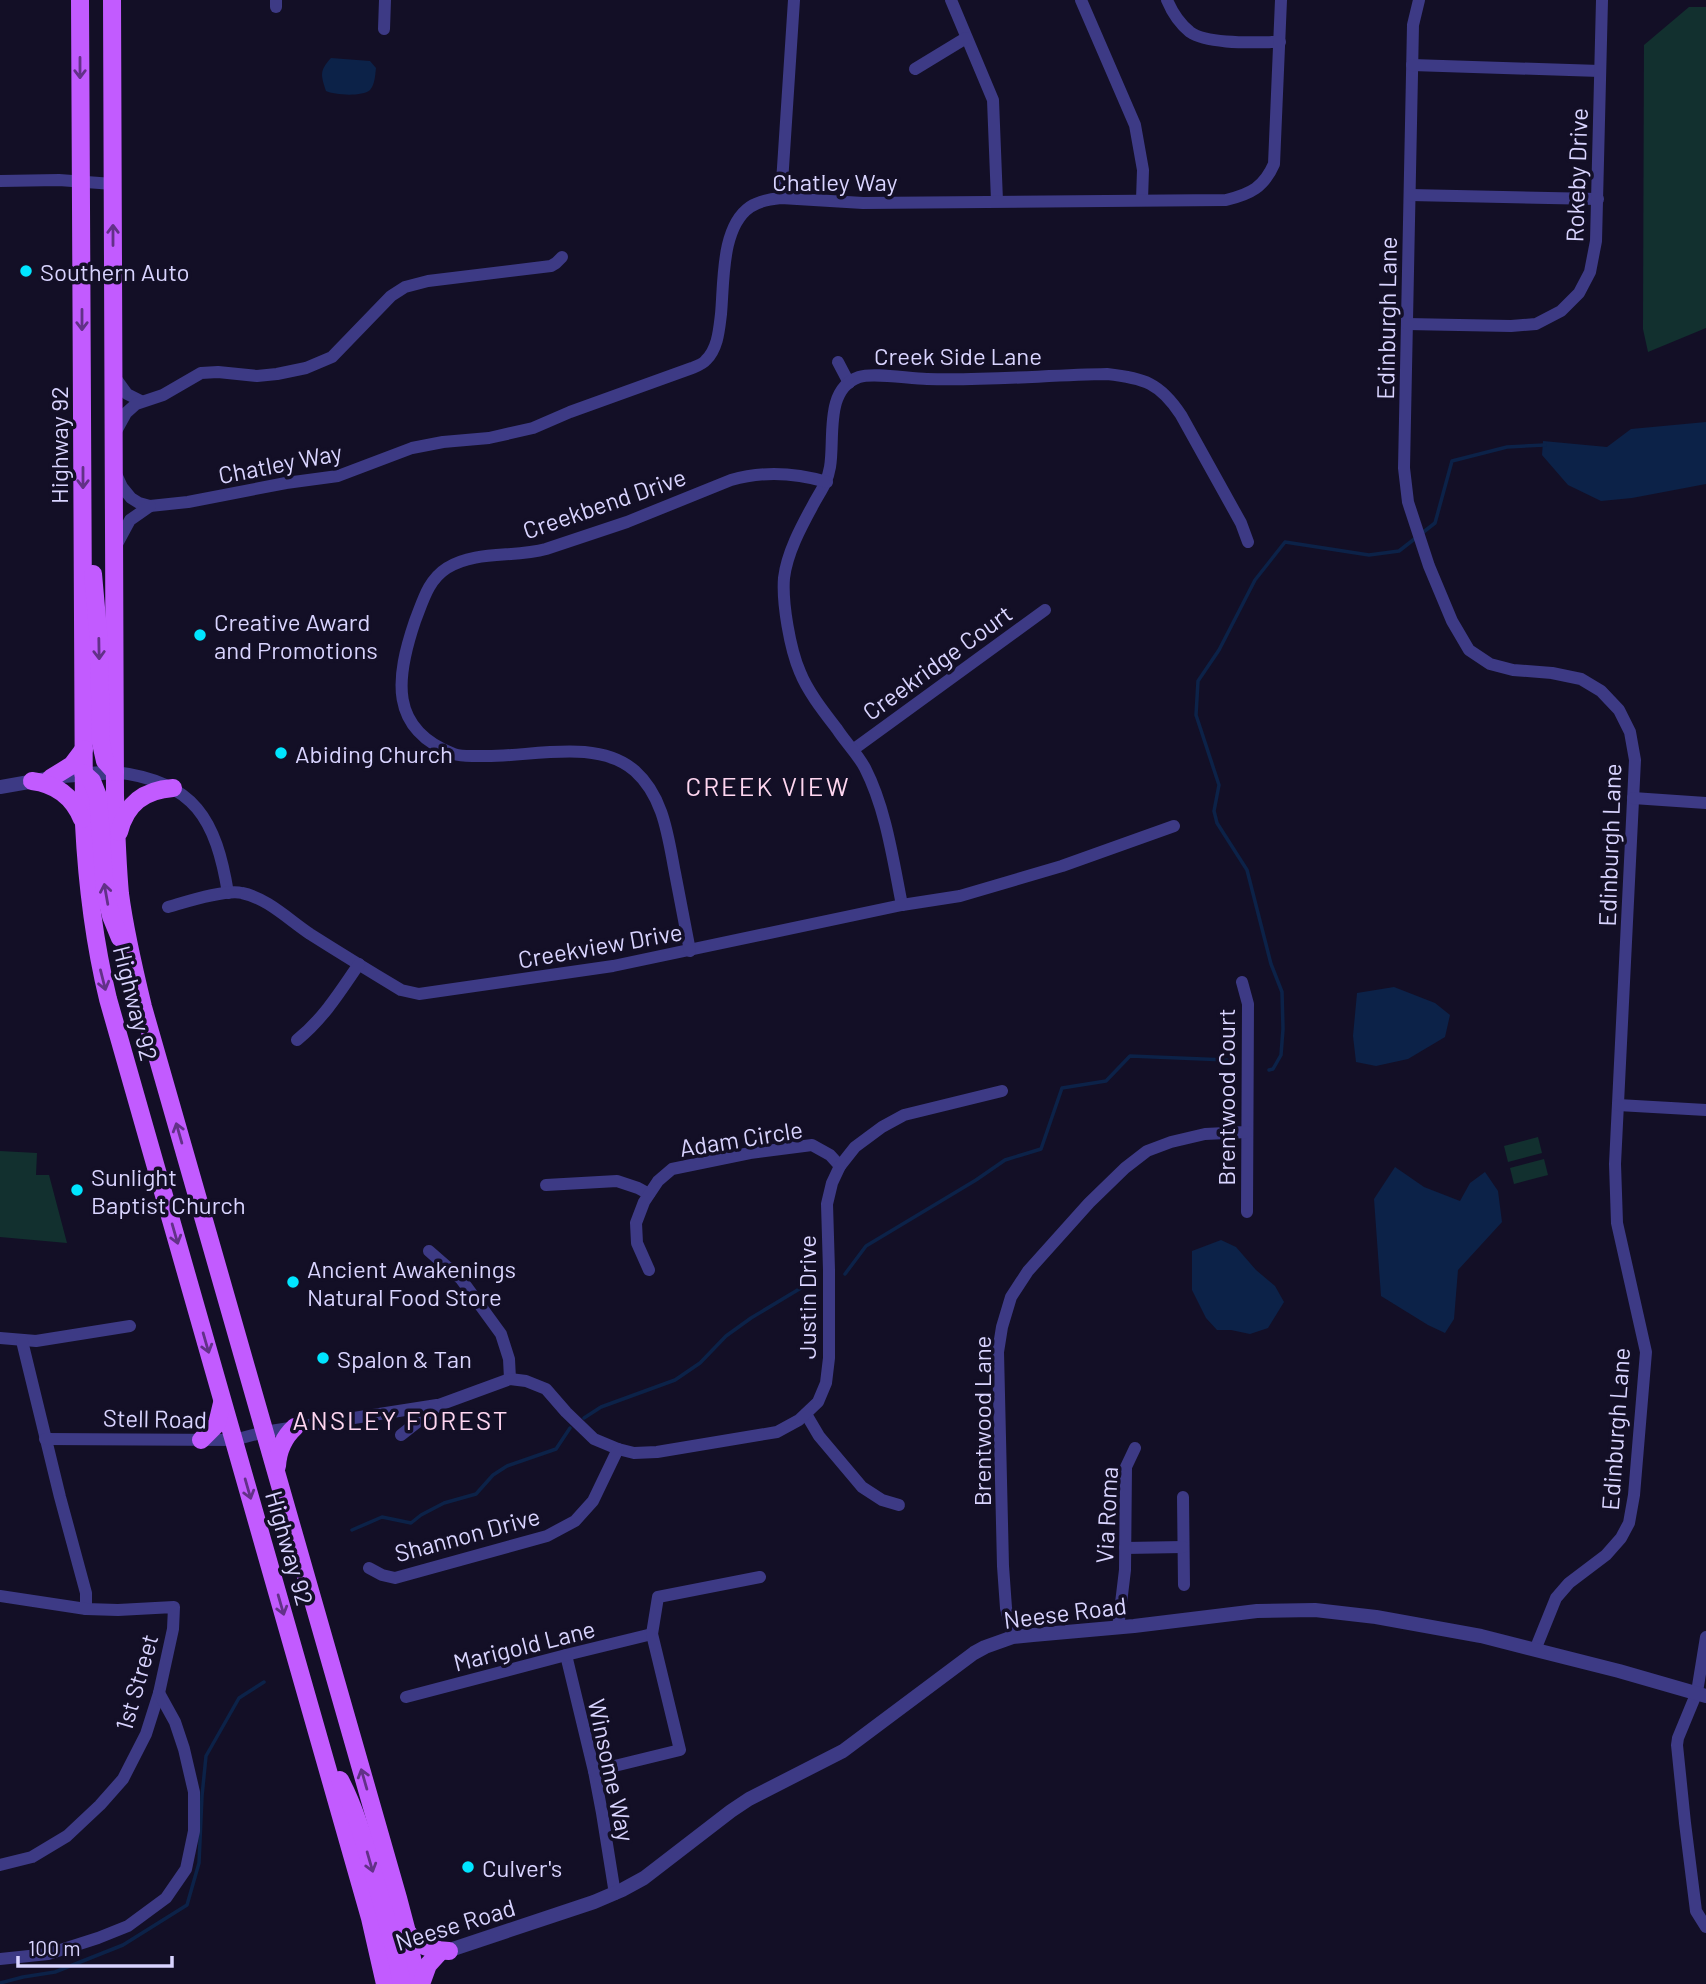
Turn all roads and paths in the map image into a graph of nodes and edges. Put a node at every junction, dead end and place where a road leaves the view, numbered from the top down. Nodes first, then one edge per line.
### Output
1 (80, 0) edge
2 (112, 0) edge
3 (385, 0) edge
4 (794, 0) edge
5 (951, 0) edge
6 (1081, 0) edge
7 (1167, 0) edge
8 (1281, 0) edge
9 (1419, 0) edge
10 (1602, 0) edge
11 (384, 29) dead end
12 (966, 38) junction
13 (1280, 42) junction
14 (1412, 65) junction
15 (915, 69) dead end
16 (1600, 71) junction
17 (0, 181) edge
18 (81, 183) junction
19 (113, 184) junction
20 (1410, 195) junction
21 (781, 198) junction
22 (1598, 199) junction
23 (1142, 200) junction
24 (996, 201) junction
25 (562, 257) dead end
26 (1407, 324) junction
27 (838, 362) dead end
28 (114, 376) junction
29 (849, 383) junction
30 (141, 401) junction
31 (114, 434) junction
32 (114, 468) junction
33 (827, 482) junction
34 (150, 506) junction
35 (83, 533) junction
36 (1248, 542) dead end
37 (115, 550) junction
38 (1045, 610) dead end
39 (854, 749) junction
40 (84, 750) junction
41 (115, 772) junction
42 (83, 773) junction
43 (51, 778) junction
44 (32, 781) junction
45 (0, 787) edge
46 (173, 789) junction
47 (1633, 799) junction
48 (1706, 803) edge
49 (83, 824) junction
50 (1174, 826) dead end
51 (116, 842) junction
52 (228, 893) junction
53 (902, 905) junction
54 (168, 907) dead end
55 (690, 951) junction
56 (131, 957) junction
57 (359, 964) junction
58 (1242, 982) dead end
59 (297, 1040) dead end
60 (1002, 1091) dead end
61 (1618, 1105) junction
62 (1706, 1110) edge
63 (1247, 1132) junction
64 (840, 1166) junction
65 (546, 1185) dead end
66 (649, 1194) junction
67 (1247, 1212) dead end
68 (429, 1251) dead end
69 (649, 1270) dead end
70 (130, 1326) dead end
71 (0, 1338) edge
72 (22, 1341) junction
73 (510, 1379) junction
74 (222, 1399) junction
75 (439, 1405) junction
76 (806, 1414) junction
77 (295, 1427) junction
78 (264, 1432) junction
79 (401, 1435) dead end
80 (45, 1439) junction
81 (201, 1440) junction
82 (234, 1440) junction
83 (1135, 1448) dead end
84 (618, 1449) junction
85 (277, 1476) junction
86 (1183, 1497) dead end
87 (900, 1505) dead end
88 (1183, 1547) junction
89 (1125, 1548) junction
90 (369, 1568) dead end
91 (760, 1577) dead end
92 (1184, 1586) dead end
93 (0, 1596) edge
94 (86, 1609) junction
95 (1118, 1628) junction
96 (652, 1634) junction
97 (1013, 1637) junction
98 (1706, 1637) edge
99 (1535, 1650) junction
100 (566, 1655) junction
101 (159, 1693) junction
102 (1702, 1694) edge
103 (406, 1697) dead end
104 (594, 1771) junction
105 (0, 1865) edge
106 (615, 1894) junction
107 (1706, 1927) edge
108 (407, 1932) junction
109 (444, 1952) junction
110 (0, 1959) edge
111 (395, 1970) edge
112 (402, 1984) edge
113 (419, 1984) edge

1 -> 18 main road, Highway 92
2 - 19 main road, Highway 92
3 - 11 street
4 - 21 street
5 - 12 street
6 - 23 street
7 - 13 street
8 - 13 street, Chatley Way
9 - 14 street, Edinburgh Lane
10 - 16 street, Rokeby Drive
12 - 15 street
12 - 24 street
13 - 23 street, Chatley Way
14 - 16 street
14 - 20 street, Edinburgh Lane
16 - 22 street, Rokeby Drive
17 - 18 street
18 - 19 street
18 -> 35 main road, Highway 92
28 -> 19 main road, Highway 92
20 - 22 street
20 - 26 street, Edinburgh Lane
21 - 24 street, Chatley Way
21 - 34 street, Chatley Way
22 - 26 street, Rokeby Drive
23 - 24 street, Chatley Way
25 - 30 street
26 - 47 street, Edinburgh Lane
27 - 29 street
28 - 30 street
28 - 31 main road, Highway 92
29 - 33 street, Creek Side Lane
29 - 36 street, Creek Side Lane
30 - 31 street
31 - 32 main road, Highway 92
32 - 34 street
32 - 37 main road, Highway 92
33 - 39 street, Creek Side Lane
33 - 55 street, Creekbend Drive
34 - 37 street
35 - 40 main road, Highway 92
35 -> 41 main road
37 - 41 main road, Highway 92
38 - 39 street, Creekridge Court
39 - 53 street, Creek Side Lane
40 - 42 main road, Highway 92
40 - 43 main road
41 - 42 street
41 - 46 street
41 - 51 main road, Highway 92
42 - 43 street
42 - 49 main road, Highway 92
56 -> 42 main road
43 - 44 street
44 - 45 street
44 - 49 main road
46 - 51 main road
46 - 52 street
47 - 48 street
47 - 61 street, Edinburgh Lane
49 -> 74 main road, Highway 92
50 - 53 street, Creekview Drive
51 - 56 main road, Highway 92
52 - 54 street
52 - 57 street, Creekview Drive
53 - 55 street, Creekview Drive
55 - 57 street, Creekview Drive
78 -> 56 main road, Highway 92
57 - 59 street
58 - 63 street, Brentwood Court
60 - 64 street, Justin Drive
61 - 62 street
61 - 99 street, Edinburgh Lane
63 - 67 street, Brentwood Court
63 - 97 street, Brentwood Lane
64 - 66 street, Adam Circle
64 - 76 street, Justin Drive
65 - 66 street
66 - 69 street, Adam Circle
68 - 73 street
70 - 72 street
71 - 72 street
72 - 80 street
73 - 75 street
73 - 84 street, Justin Drive
74 - 81 main road
74 - 82 main road, Highway 92
75 - 77 street
75 - 79 street
76 - 84 street, Justin Drive
76 - 87 street
77 - 78 street
77 - 85 main road
78 - 82 street, Stell Road
78 - 85 main road, Highway 92
80 - 81 street, Stell Road
80 - 94 street
81 - 82 street, Stell Road
82 -> 111 main road, Highway 92
83 - 89 street, Via Roma
84 - 90 street, Shannon Drive
108 -> 85 main road, Highway 92
86 - 88 street
88 - 89 street
88 - 92 street
89 - 95 street, Via Roma
91 - 96 street
93 - 94 street
94 - 101 street, 1st Street
95 - 97 street, Neese Road
95 - 99 street, Neese Road
96 - 100 street, Marigold Lane
96 - 104 street
97 - 106 street, Neese Road
98 - 102 street
99 - 102 street, Neese Road
100 - 103 street, Marigold Lane
100 - 104 street, Winsome Way
101 - 105 street, 1st Street
101 - 110 street
102 - 107 street
104 - 106 street, Winsome Way
106 - 109 street, Neese Road
108 - 109 main road
108 - 111 main road, Highway 92
109 - 111 street, Neese Road
109 - 113 main road
111 - 112 main road
111 - 113 main road, Highway 92

